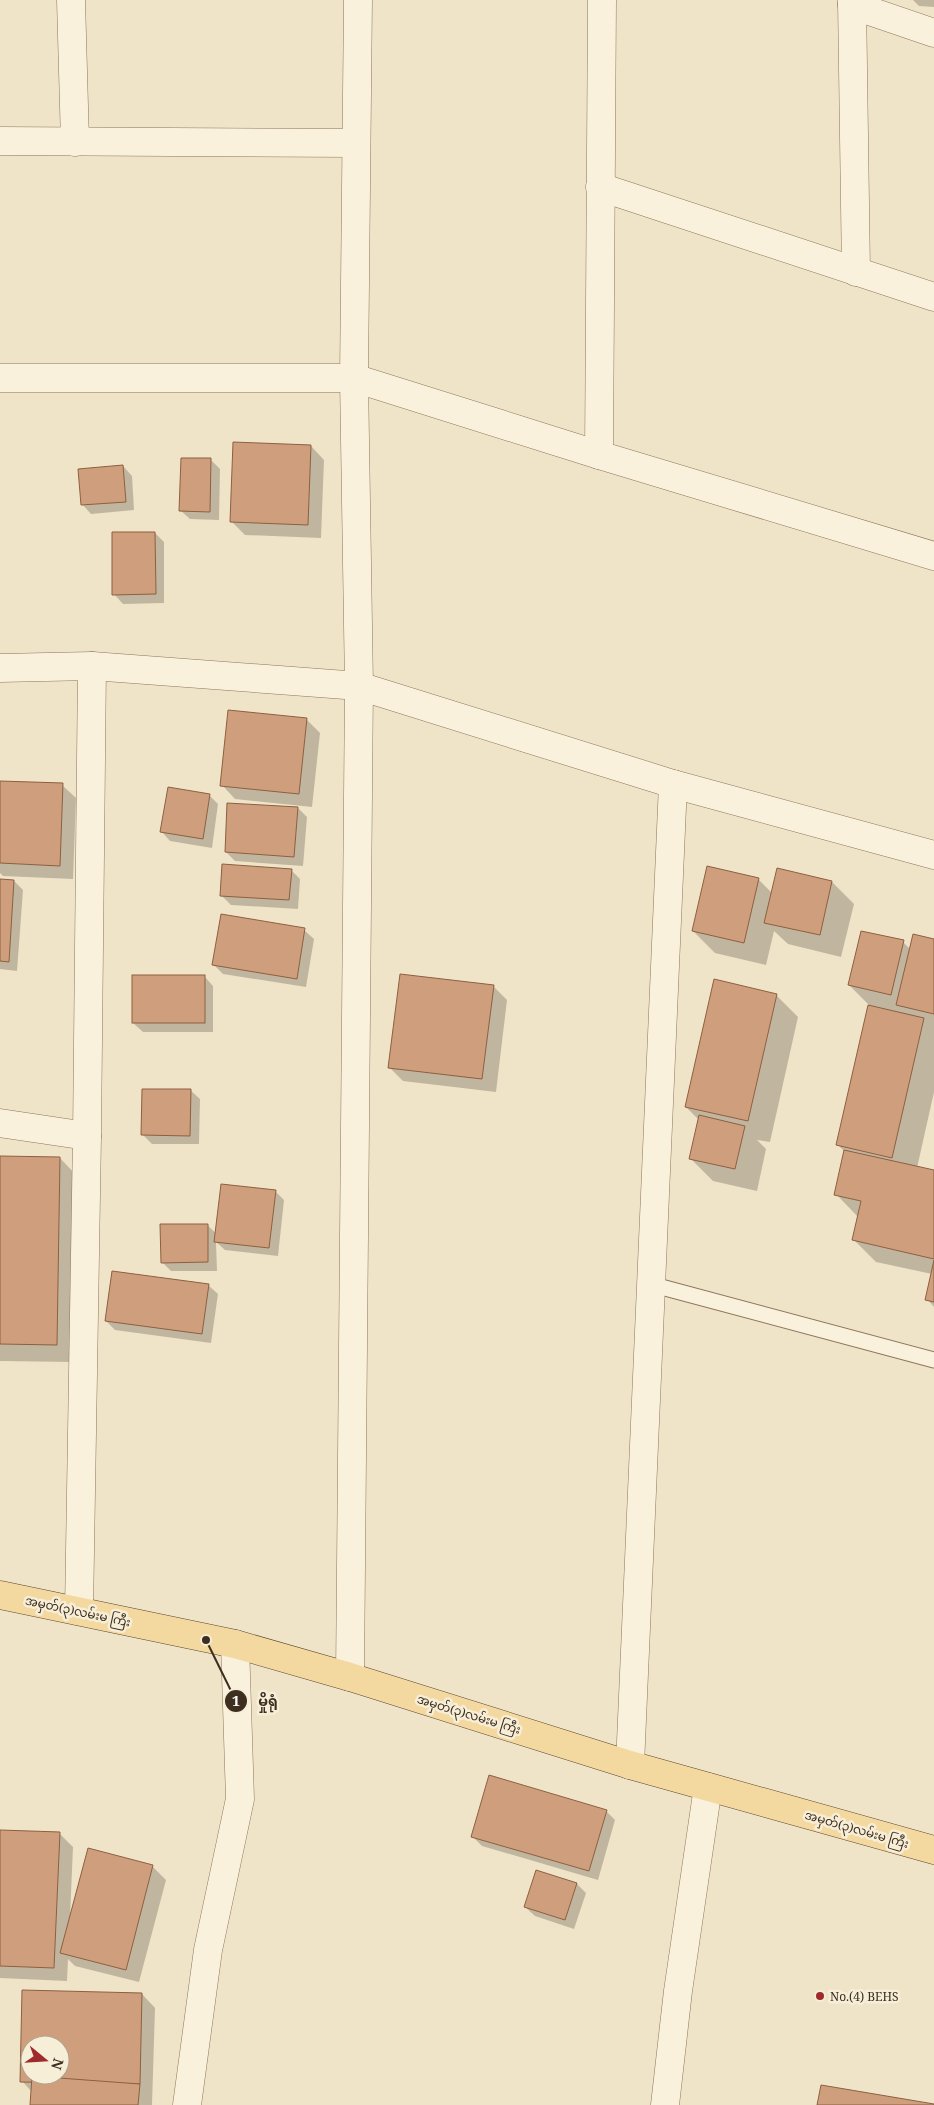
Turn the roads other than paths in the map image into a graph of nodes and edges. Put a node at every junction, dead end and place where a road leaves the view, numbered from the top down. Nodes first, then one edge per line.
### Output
1 (71, 0) edge
2 (358, 0) edge
3 (602, 0) edge
4 (852, 3) edge
5 (934, 33) edge
6 (0, 142) edge
7 (75, 142) junction
8 (356, 143) junction
9 (600, 187) junction
10 (856, 272) junction
11 (934, 297) edge
12 (0, 378) edge
13 (354, 378) junction
14 (599, 455) junction
15 (934, 556) edge
16 (92, 666) junction
17 (0, 668) edge
18 (359, 686) junction
19 (673, 784) junction
20 (934, 855) edge
21 (0, 1122) edge
22 (87, 1136) junction
23 (650, 1284) junction
24 (934, 1360) edge
25 (0, 1595) edge
26 (79, 1611) junction
27 (234, 1644) junction
28 (350, 1677) junction
29 (630, 1765) junction
30 (708, 1787) junction
31 (934, 1850) edge
32 (187, 2105) edge
33 (665, 2105) edge

1 - 7 street
2 - 8 street
3 - 9 street
4 - 5 street
4 - 10 street
6 - 7 street
7 - 8 street
8 - 13 street
9 - 10 street
9 - 14 street
10 - 11 street
12 - 13 street
13 - 14 street
13 - 18 street
14 - 15 street
16 - 17 street
16 - 18 street
16 - 22 street
18 - 19 street
18 - 28 street
19 - 20 street
19 - 23 street
21 - 22 street
22 - 26 street
23 - 24 lane
23 - 29 street
25 - 26 main road, အမှတ်(၃)လမ်းမ ကြီး
26 - 27 main road, အမှတ်(၃)လမ်းမ ကြီး
27 - 28 main road, အမှတ်(၃)လမ်းမ ကြီး
27 - 32 street
28 - 29 main road, အမှတ်(၃)လမ်းမ ကြီး
29 - 30 main road, အမှတ်(၃)လမ်းမ ကြီး
30 - 31 main road, အမှတ်(၃)လမ်းမ ကြီး
30 - 33 street

